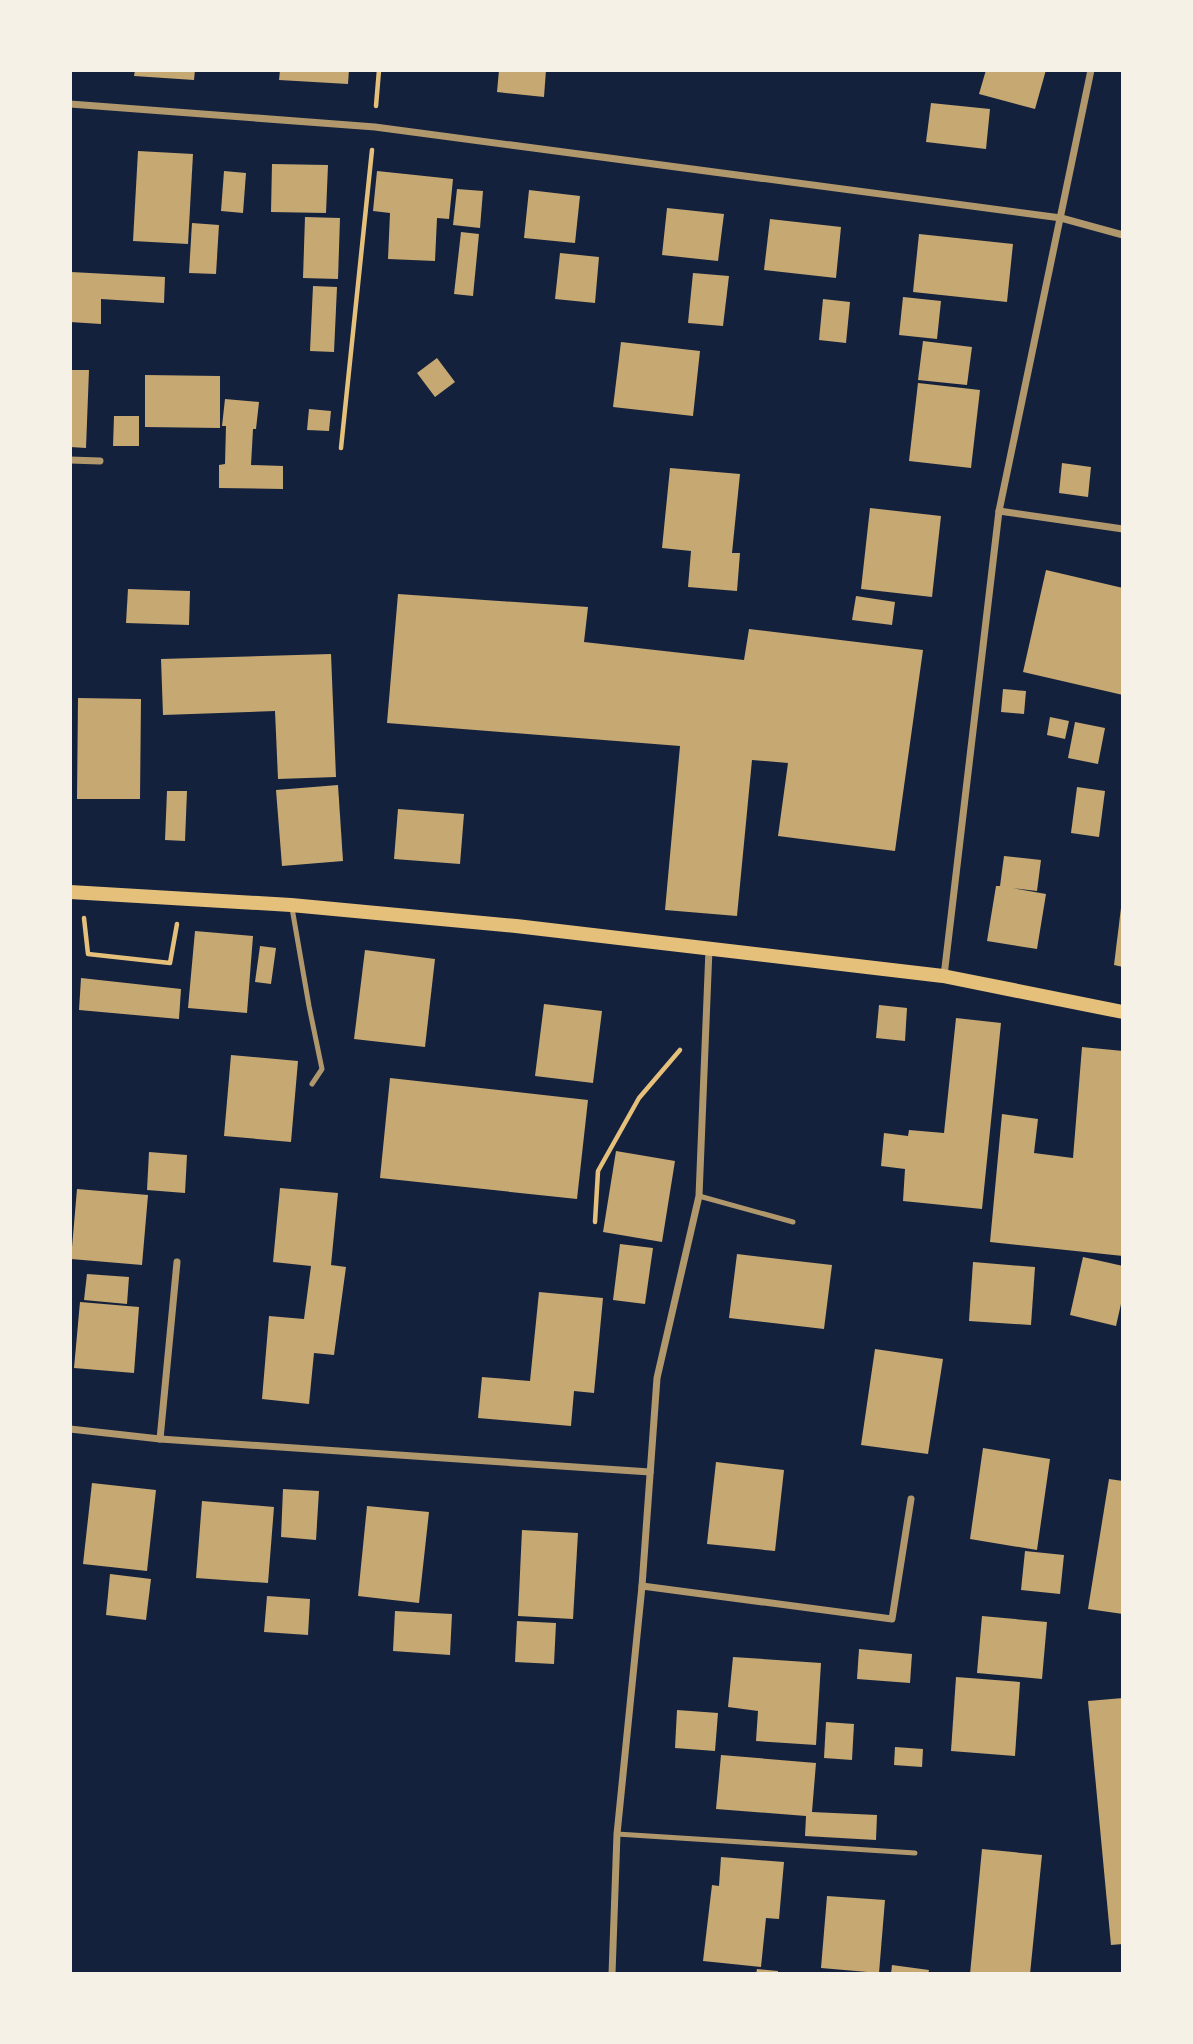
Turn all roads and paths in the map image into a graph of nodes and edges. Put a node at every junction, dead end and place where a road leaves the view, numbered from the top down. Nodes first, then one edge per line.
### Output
1 (379, 70) edge
2 (1091, 70) edge
3 (70, 104) edge
4 (375, 127) junction
5 (1061, 218) junction
6 (1123, 235) edge
7 (341, 448) dead end
8 (70, 460) edge
9 (100, 461) dead end
10 (999, 510) junction
11 (1123, 529) edge
12 (76, 892) edge
13 (181, 898) junction
14 (291, 905) junction
15 (709, 948) junction
16 (943, 976) junction
17 (1123, 1012) edge
18 (706, 1020) junction
19 (312, 1084) dead end
20 (699, 1196) junction
21 (595, 1222) dead end
22 (793, 1222) dead end
23 (177, 1262) dead end
24 (70, 1429) edge
25 (160, 1439) junction
26 (650, 1472) junction
27 (911, 1499) dead end
28 (642, 1586) junction
29 (617, 1835) junction
30 (915, 1853) dead end
31 (612, 1974) edge

1 - 4 path
2 - 5 street
3 - 4 street
4 - 5 street
4 - 7 path
5 - 6 street
5 - 10 street
8 - 9 street
10 - 11 street
10 - 16 street
12 - 13 main road
12 - 13 path
13 - 14 main road
14 - 15 main road
14 - 19 lane
15 - 16 main road
15 - 18 street
16 - 17 main road
18 - 20 street
18 - 21 path
20 - 22 lane
20 - 26 street
23 - 25 street
24 - 25 street
25 - 26 street
26 - 28 street
27 - 28 street
28 - 29 street
29 - 30 lane
29 - 31 street

